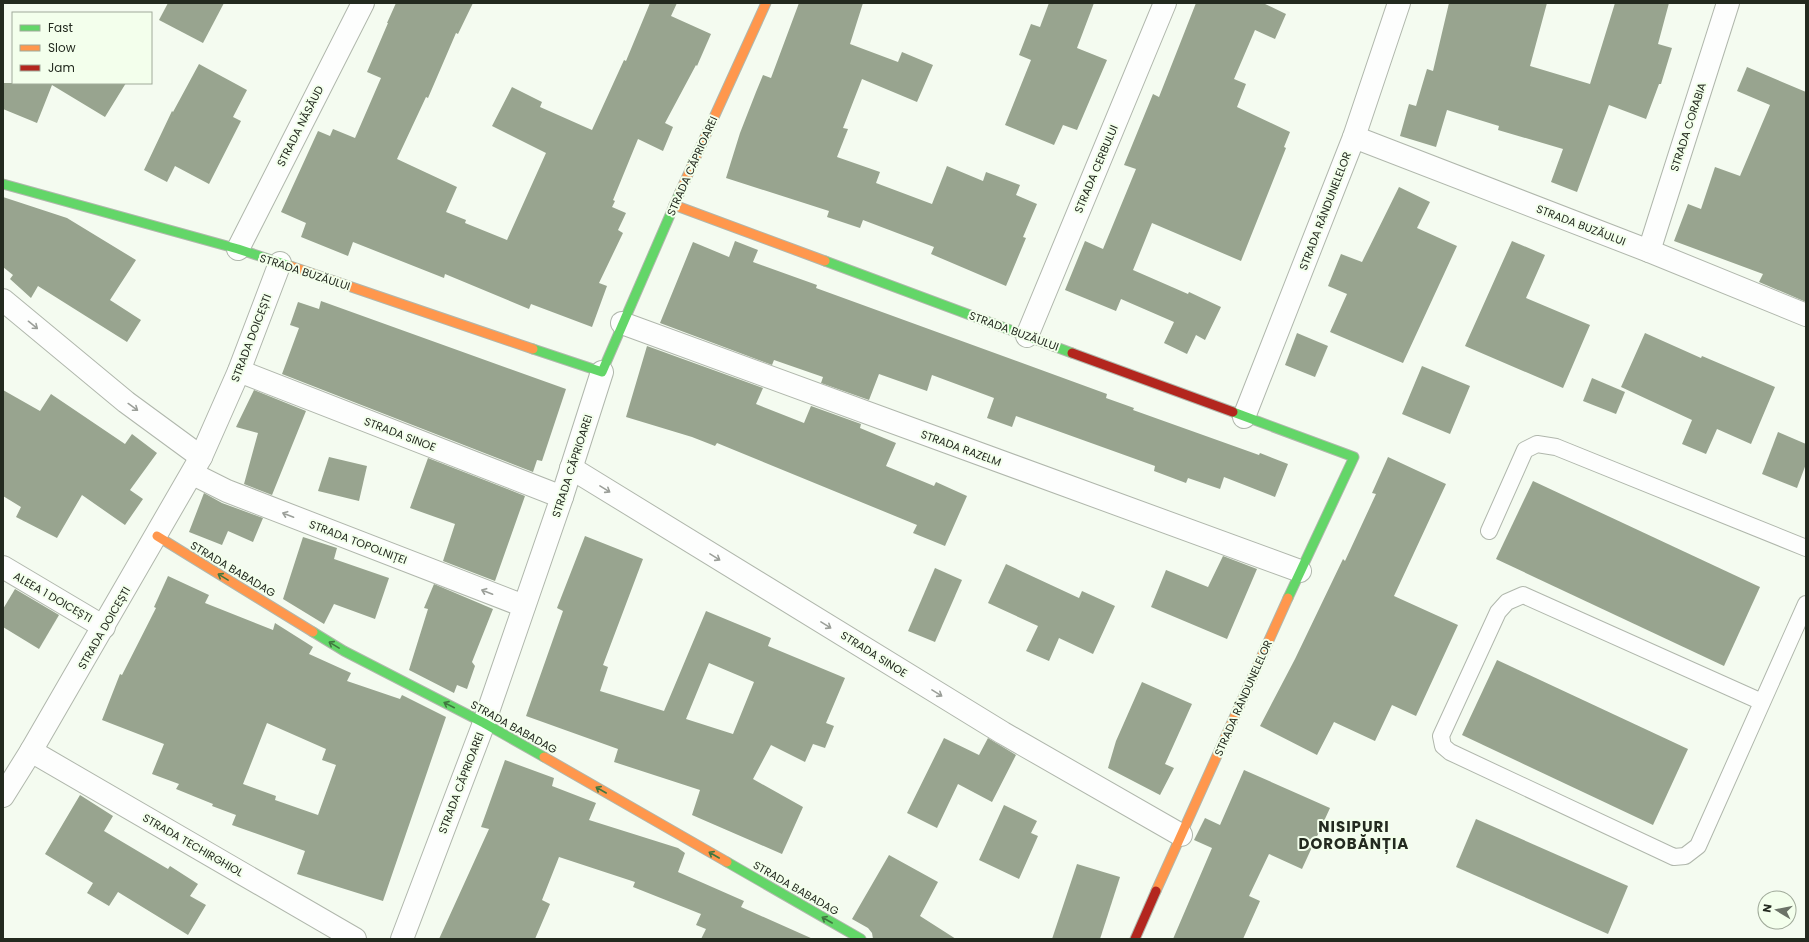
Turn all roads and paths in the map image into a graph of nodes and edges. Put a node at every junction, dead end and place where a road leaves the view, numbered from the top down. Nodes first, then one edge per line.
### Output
1 (363, 3) edge
2 (766, 3) edge
3 (1165, 3) edge
4 (1399, 3) edge
5 (1728, 3) edge
6 (1354, 138) junction
7 (3, 184) edge
8 (674, 204) junction
9 (238, 249) junction
10 (1649, 251) junction
11 (280, 263) junction
12 (3, 300) edge
13 (1806, 315) edge
14 (622, 323) junction
15 (1027, 336) junction
16 (239, 371) junction
17 (602, 372) junction
18 (1244, 417) junction
19 (1354, 458) joint
20 (197, 465) junction
21 (571, 468) junction
22 (562, 497) junction
23 (1489, 531) dead end
24 (157, 536) junction
25 (1806, 548) edge
26 (3, 567) edge
27 (1300, 571) junction
28 (1806, 604) edge
29 (524, 606) junction
30 (104, 627) junction
31 (1762, 702) junction
32 (484, 723) junction
33 (31, 751) junction
34 (3, 796) edge
35 (1181, 835) junction
36 (355, 939) edge
37 (402, 939) edge
38 (860, 939) edge
39 (1135, 939) edge

1 - 9 street, STRADA NĂSĂUD
2 - 8 street, STRADA CĂPRIOAREI
3 - 15 street, STRADA CERBULUI
4 - 6 street, STRADA RÂNDUNELELOR
5 - 10 street, STRADA CORABIA
6 - 10 street, STRADA BUZĂULUI
6 - 18 street, STRADA RÂNDUNELELOR
7 - 9 street, STRADA BUZĂULUI
8 - 14 street, STRADA CĂPRIOAREI
8 - 15 street, STRADA BUZĂULUI
9 - 11 street, STRADA BUZĂULUI
10 - 13 street, STRADA BUZĂULUI
11 - 16 street, STRADA DOICEȘTI
11 - 17 street, STRADA BUZĂULUI
12 -> 20 street
14 - 17 street, STRADA CĂPRIOAREI
14 - 27 street, STRADA RAZELM
15 - 18 street, STRADA BUZĂULUI
16 - 20 street, STRADA DOICEȘTI
16 - 22 street, STRADA SINOE
17 - 21 street, STRADA CĂPRIOAREI
18 - 19 street, STRADA BUZĂULUI
19 - 27 street, STRADA RÂNDUNELELOR
20 - 24 street, STRADA DOICEȘTI
29 -> 20 street, STRADA TOPOLNIȚEI
21 - 22 street, STRADA CĂPRIOAREI
21 -> 35 street, STRADA SINOE
22 - 29 street, STRADA CĂPRIOAREI
23 - 25 lane
24 - 30 street, STRADA DOICEȘTI
32 -> 24 street, STRADA BABADAG
26 - 30 street, ALEEA 1 DOICEȘTI
27 - 35 street, STRADA RÂNDUNELELOR
28 - 31 lane
29 - 32 street, STRADA CĂPRIOAREI
30 - 33 street, STRADA DOICEȘTI
31 - 31 lane
32 - 37 street, STRADA CĂPRIOAREI
38 -> 32 street, STRADA BABADAG
33 - 34 street, STRADA DOICEȘTI
33 - 36 street, STRADA TECHIRGHIOL
35 - 39 street, STRADA RÂNDUNELELOR

